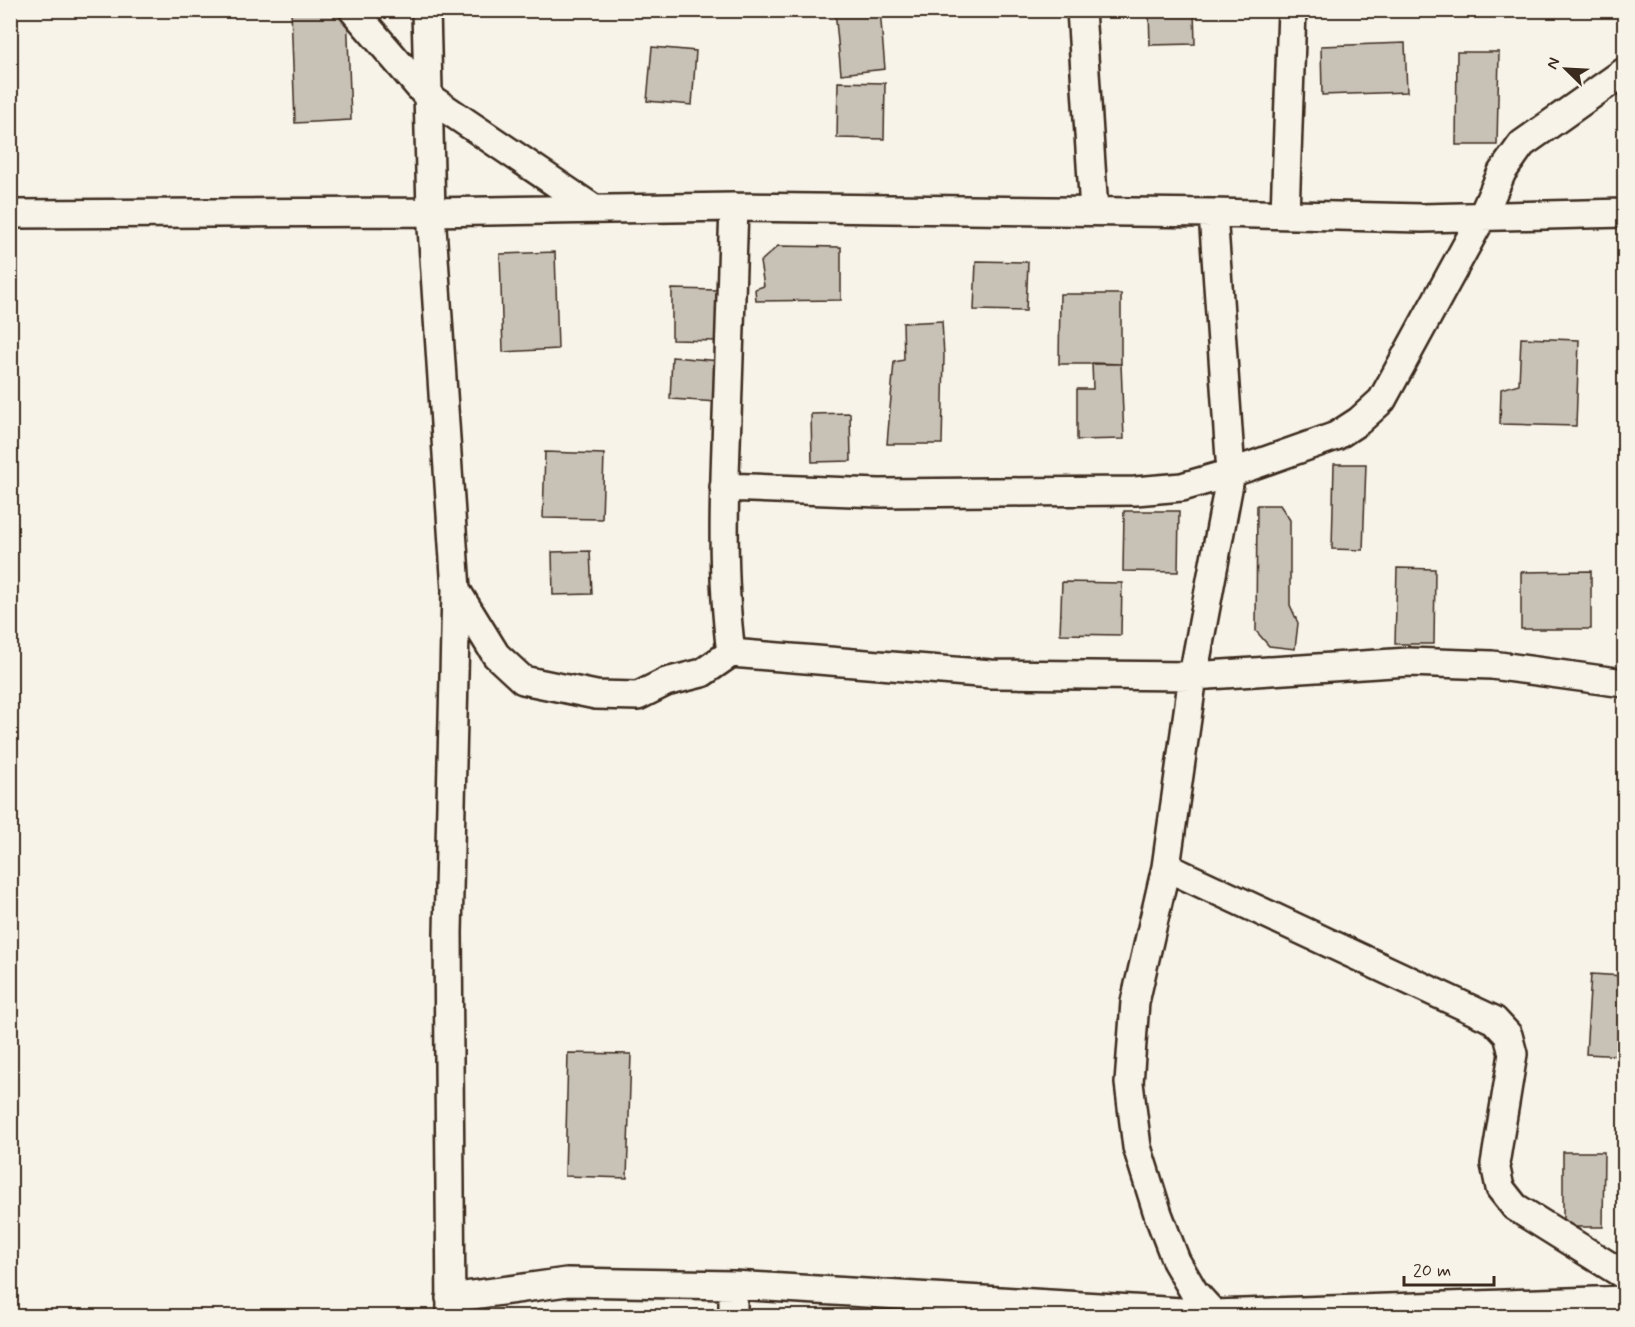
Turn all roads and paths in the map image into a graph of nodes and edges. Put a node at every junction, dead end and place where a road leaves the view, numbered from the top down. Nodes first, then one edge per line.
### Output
1 (353, 10) edge
2 (426, 10) edge
3 (1081, 10) edge
4 (1292, 10) edge
5 (1624, 72) edge
6 (427, 96) junction
7 (734, 207) junction
8 (594, 209) junction
9 (1094, 211) junction
10 (431, 212) junction
11 (1213, 213) junction
12 (1624, 213) edge
13 (10, 214) edge
14 (1285, 214) junction
15 (1482, 217) junction
16 (1231, 473) junction
17 (724, 487) junction
18 (456, 591) junction
19 (731, 653) junction
20 (1193, 676) junction
21 (1624, 683) edge
22 (1166, 867) junction
23 (1624, 1275) edge
24 (733, 1285) junction
25 (1624, 1300) edge
26 (450, 1307) edge
27 (1546, 1310) edge
28 (1214, 1315) edge
29 (733, 1317) edge

1 - 6 street
2 - 6 street
3 - 9 street
4 - 14 street
5 - 15 street
6 - 8 street
6 - 10 street
7 - 8 street
7 - 9 street
7 - 17 street
8 - 10 street
9 - 11 street
10 - 13 street
10 - 18 street
11 - 14 street
11 - 16 street
12 - 15 street
14 - 15 street
15 - 16 street
16 - 17 street
16 - 20 street
17 - 19 street
18 - 19 street
18 - 26 street
19 - 20 street
20 - 21 street
20 - 22 street
22 - 23 street
22 - 28 street
24 - 26 street
24 - 28 street
24 - 29 street
25 - 27 street
27 - 28 street

